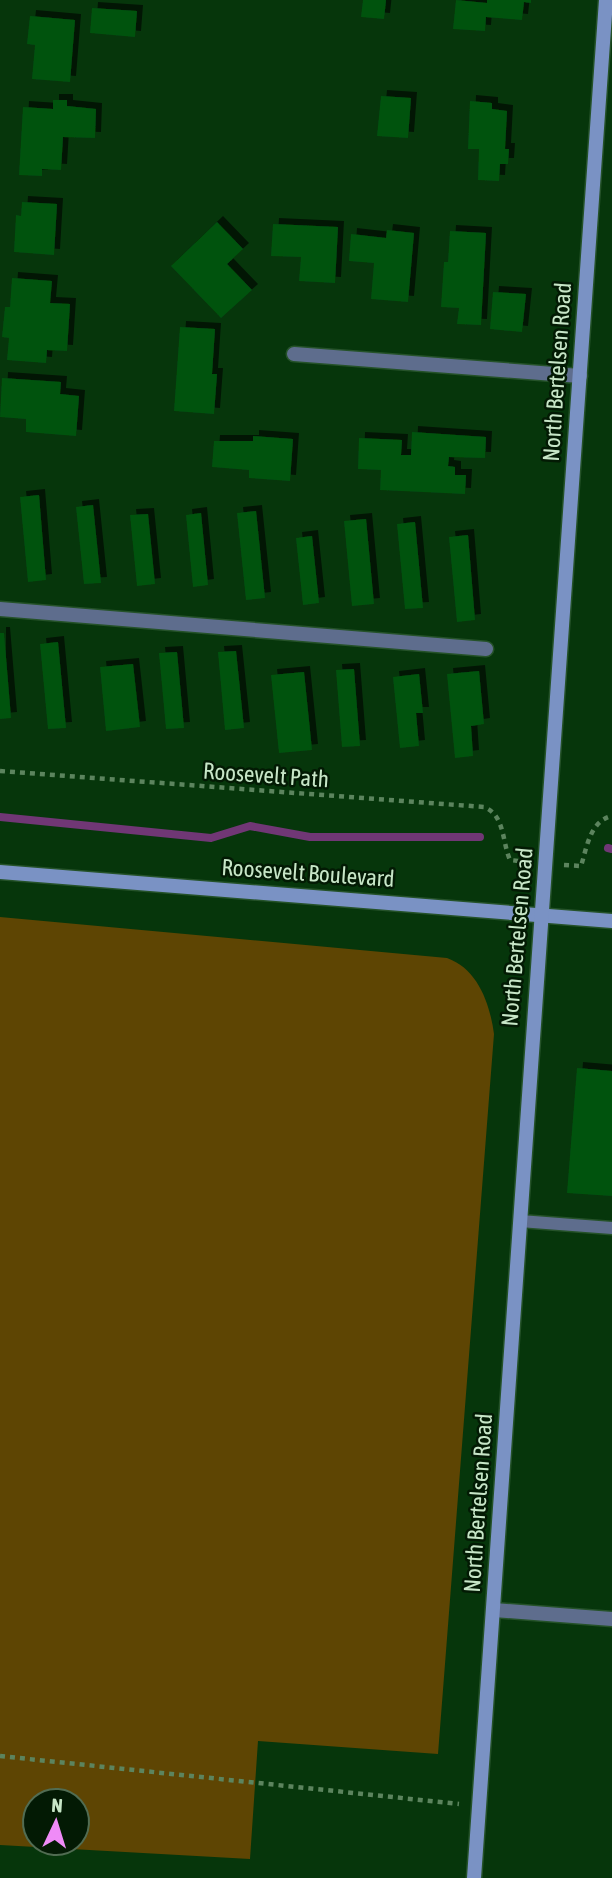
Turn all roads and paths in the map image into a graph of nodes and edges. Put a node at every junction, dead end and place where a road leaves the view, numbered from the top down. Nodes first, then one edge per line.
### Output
1 (606, 0) edge
2 (605, 95) edge
3 (294, 354) dead end
4 (580, 376) junction
5 (0, 609) edge
6 (486, 649) dead end
7 (0, 771) edge
8 (503, 844) dead end
9 (0, 872) edge
10 (542, 915) junction
11 (612, 921) edge
12 (520, 1221) junction
13 (612, 1228) edge
14 (494, 1609) junction
15 (612, 1619) edge
16 (0, 1756) edge
17 (479, 1806) junction
18 (474, 1878) edge

1 - 2 street, North Bertelsen Road
2 - 4 street, North Bertelsen Road
3 - 4 street
4 - 10 street, North Bertelsen Road
5 - 6 street
7 - 8 path, Roosevelt Path
9 - 10 street, Roosevelt Boulevard
10 - 11 street, Roosevelt Boulevard
10 - 12 street, North Bertelsen Road
12 - 13 lane
12 - 14 street, North Bertelsen Road
14 - 15 street
14 - 17 street, North Bertelsen Road
16 - 17 path
17 - 18 street, North Bertelsen Road

